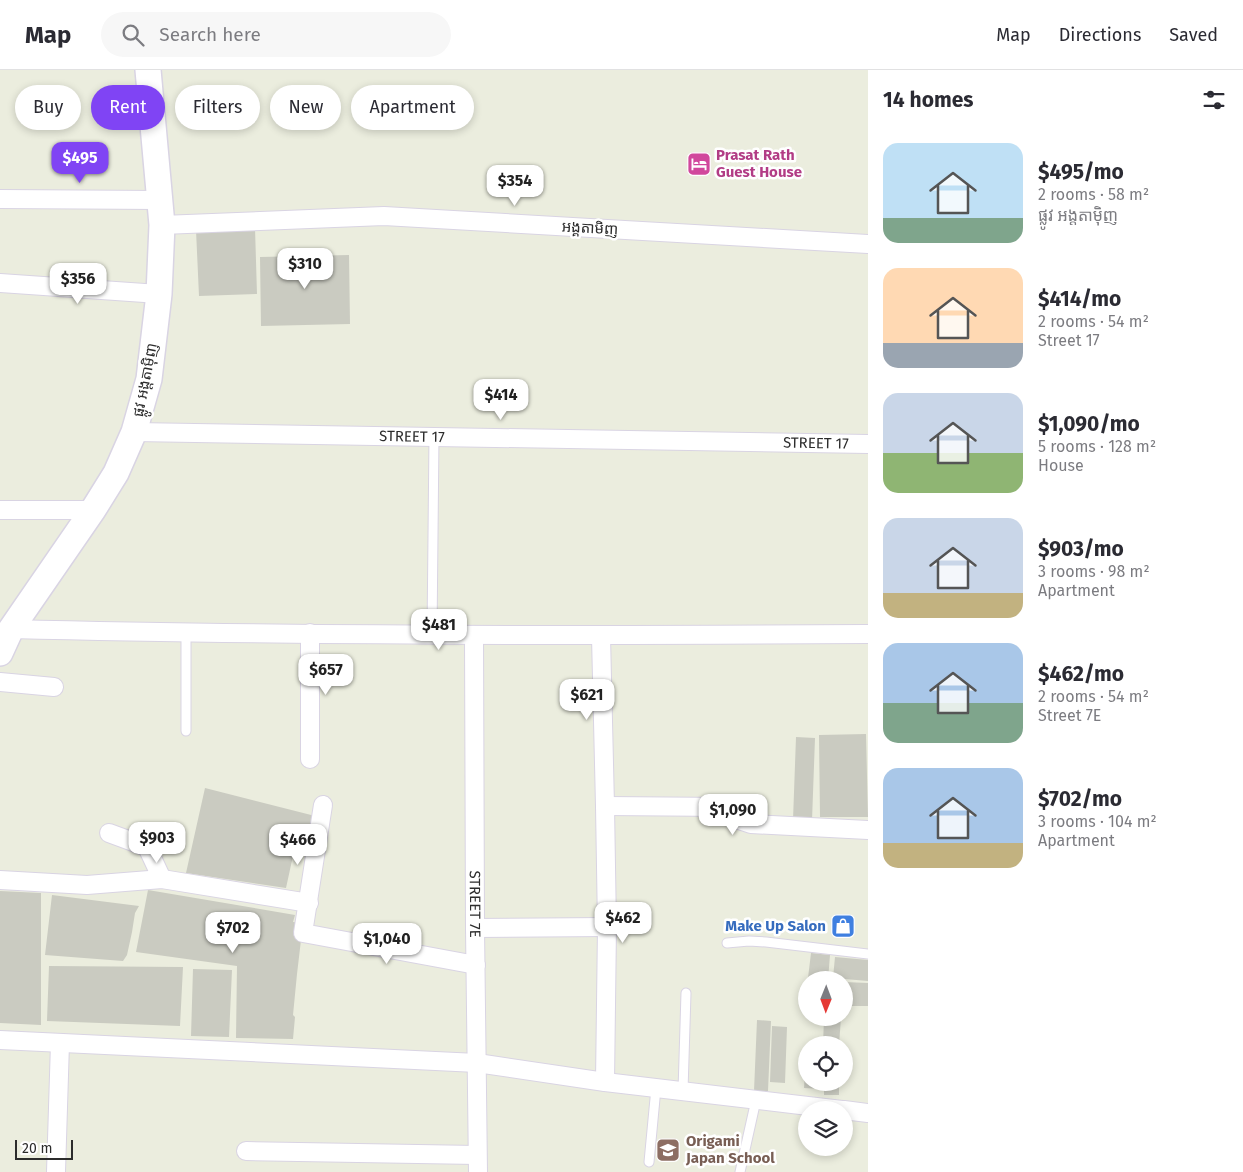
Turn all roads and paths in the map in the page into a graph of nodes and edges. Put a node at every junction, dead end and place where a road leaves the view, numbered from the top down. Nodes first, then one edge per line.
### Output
1 (148, 70) edge
2 (0, 199) edge
3 (160, 200) junction
4 (162, 225) junction
5 (868, 244) edge
6 (0, 283) edge
7 (159, 294) junction
8 (134, 432) junction
9 (434, 436) junction
10 (868, 444) edge
11 (0, 510) edge
12 (93, 510) junction
13 (11, 630) junction
14 (310, 633) junction
15 (186, 634) junction
16 (868, 634) edge
17 (432, 635) junction
18 (474, 635) junction
19 (600, 636) junction
20 (0, 653) edge
21 (0, 682) edge
22 (54, 687) dead end
23 (186, 731) dead end
24 (310, 760) dead end
25 (323, 805) dead end
26 (605, 806) junction
27 (868, 830) edge
28 (109, 833) dead end
29 (0, 880) edge
30 (162, 880) junction
31 (308, 903) junction
32 (607, 927) junction
33 (475, 928) junction
34 (727, 944) dead end
35 (868, 954) edge
36 (476, 965) junction
37 (686, 993) dead end
38 (0, 1040) edge
39 (60, 1043) junction
40 (477, 1063) junction
41 (605, 1082) junction
42 (656, 1088) junction
43 (682, 1091) junction
44 (756, 1100) junction
45 (798, 1105) edge
46 (853, 1111) edge
47 (868, 1113) edge
48 (246, 1151) dead end
49 (649, 1162) dead end
50 (478, 1164) edge
51 (56, 1172) edge
52 (740, 1172) edge

1 - 3 street, ផ្លូវ អង្តតាម៉ិញ
2 - 3 street
3 - 4 street, ផ្លូវ អង្តតាម៉ិញ
4 - 5 street, អង្គតាមិញ
4 - 7 street, ផ្លូវ អង្តតាម៉ិញ
6 - 7 street
7 - 8 street, ផ្លូវ អង្តតាម៉ិញ
8 - 9 street, STREET 17
8 - 12 street, ផ្លូវ អង្តតាម៉ិញ
9 - 10 street, STREET 17
9 - 17 lane
11 - 12 street
12 - 13 street, ផ្លូវ អង្តតាម៉ិញ
13 - 15 street
13 - 20 street, ផ្លូវ អង្តតាម៉ិញ
14 - 15 street
14 - 17 street
14 - 24 street
15 - 23 lane
16 - 19 street
17 - 18 street
18 - 19 street
18 - 33 street, STREET 7E
19 - 26 street
21 - 22 street
25 - 31 street
26 - 27 street
26 - 32 street
28 - 30 street
29 - 30 street
30 - 31 street
31 - 36 street
32 - 33 street
32 - 41 street
33 - 36 street, STREET 7E
34 - 35 lane
36 - 40 street, STREET 7E
37 - 43 lane
38 - 39 street
39 - 40 street
39 - 51 street
40 - 41 street
40 - 50 street, STREET 7E
41 - 42 street
42 - 43 street
42 - 49 lane
43 - 44 street
44 - 45 street
44 - 52 lane
46 - 47 street
48 - 50 street

